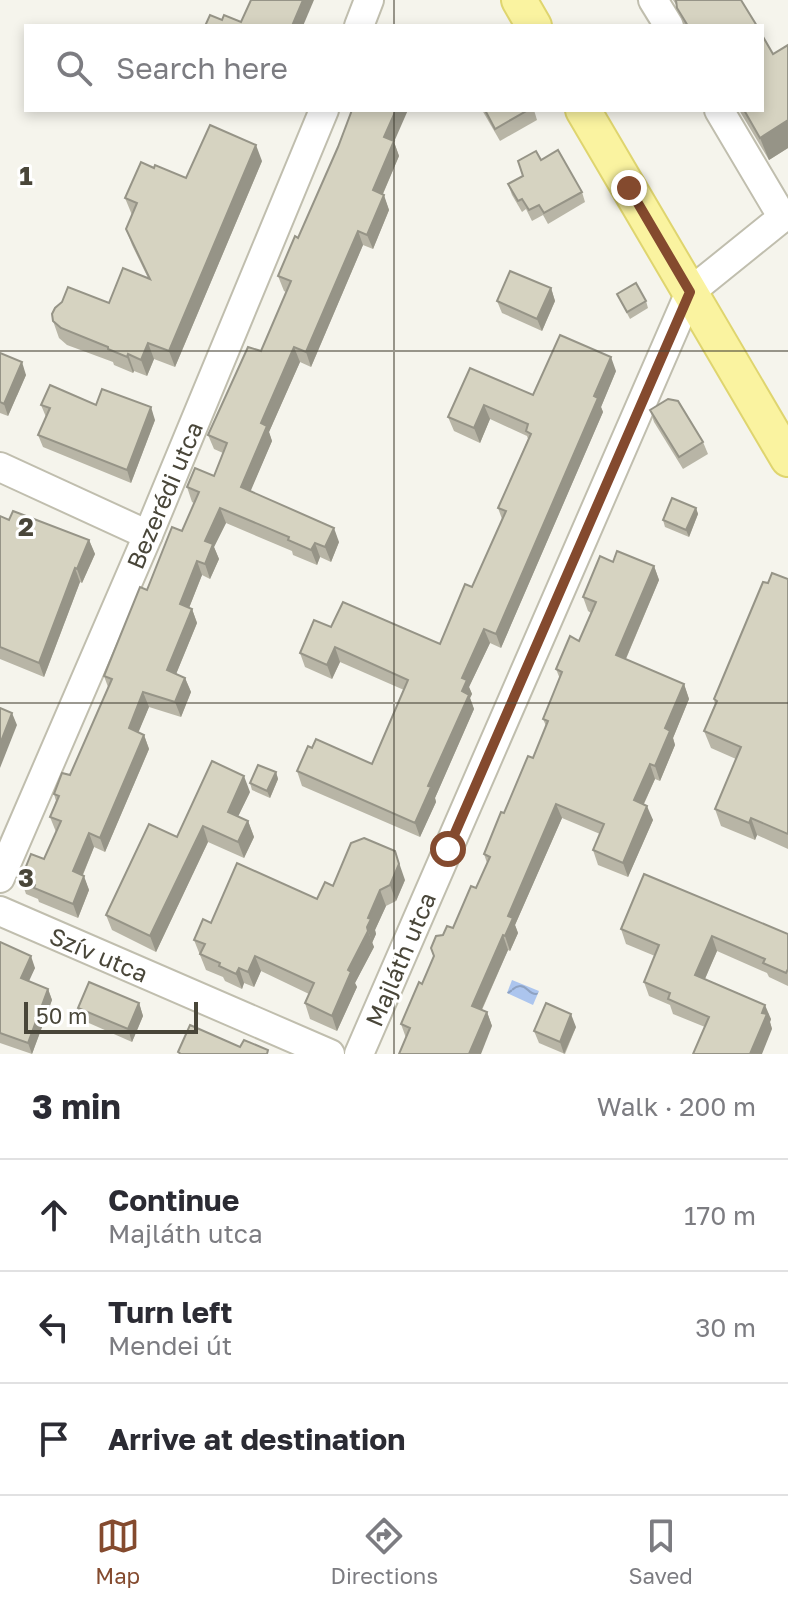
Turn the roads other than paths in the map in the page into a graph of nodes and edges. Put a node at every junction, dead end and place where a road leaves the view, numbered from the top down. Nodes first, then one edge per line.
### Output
1 (369, 0) edge
2 (519, 0) edge
3 (653, 0) edge
4 (360, 24) edge
5 (533, 24) edge
6 (668, 24) edge
7 (323, 112) edge
8 (584, 112) edge
9 (720, 112) edge
10 (785, 215) edge
11 (690, 292) junction
12 (788, 459) edge
13 (0, 467) edge
14 (148, 535) junction
15 (0, 878) edge
16 (0, 911) edge
17 (330, 1054) edge
18 (359, 1054) edge

1 - 4 street
2 - 5 main road
3 - 6 street
7 - 14 street, Bezerédi utca
8 - 11 main road
9 - 10 street
10 - 11 street
11 - 12 main road
11 - 18 street, Majláth utca
13 - 14 street
14 - 15 street, Bezerédi utca
16 - 17 street, Szív utca

